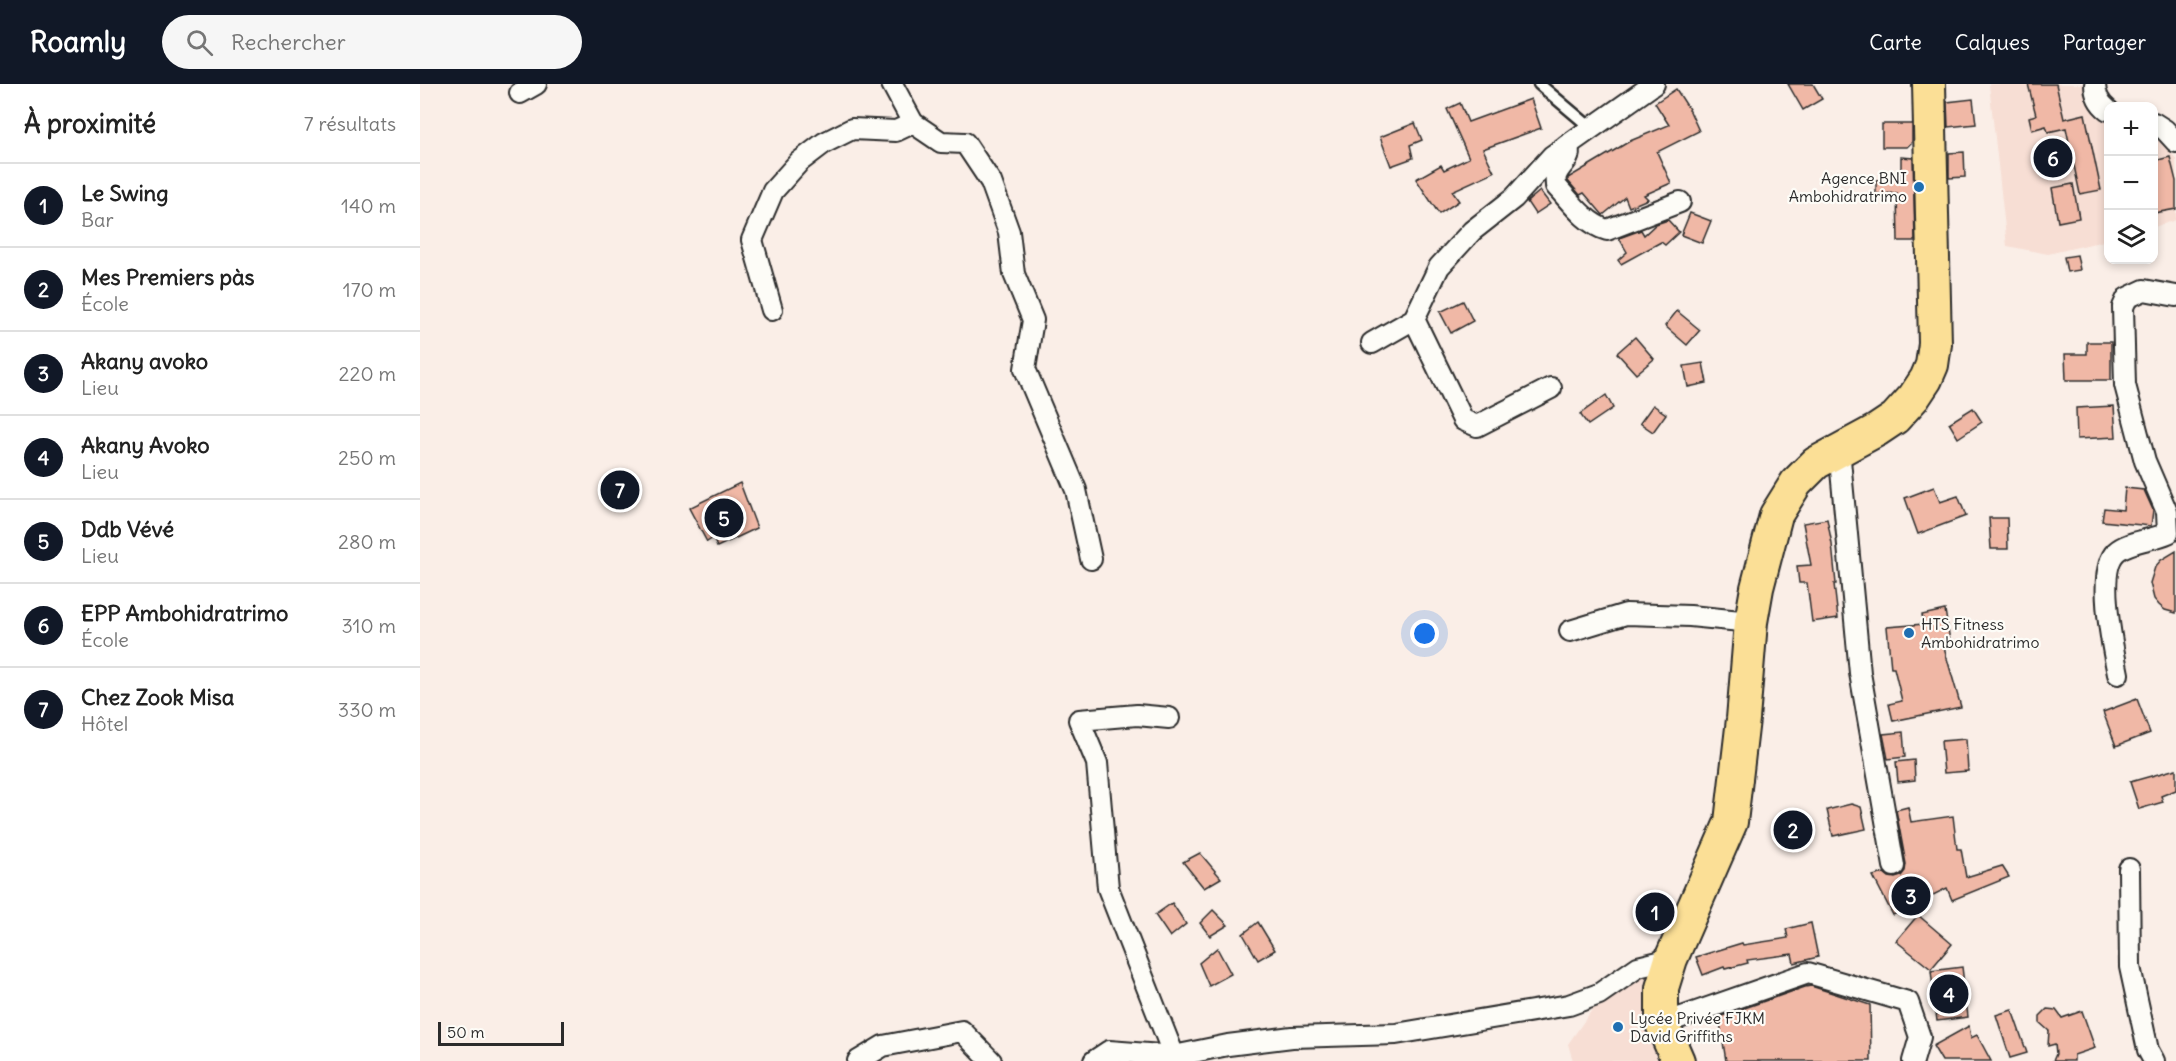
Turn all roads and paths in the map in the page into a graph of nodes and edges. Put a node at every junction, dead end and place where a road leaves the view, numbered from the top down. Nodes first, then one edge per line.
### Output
1 (892, 84) edge
2 (1539, 84) edge
3 (1654, 84) edge
4 (1929, 84) edge
5 (2095, 84) edge
6 (2104, 107) edge
7 (913, 123) junction
8 (2158, 126) edge
9 (1591, 128) junction
10 (2176, 142) edge
11 (1568, 145) junction
12 (1680, 202) dead end
13 (2176, 296) edge
14 (772, 310) dead end
15 (1414, 319) junction
16 (1372, 344) dead end
17 (1551, 388) dead end
18 (1839, 449) junction
19 (1091, 559) dead end
20 (1751, 622) junction
21 (1570, 631) dead end
22 (2118, 674) dead end
23 (1169, 718) dead end
24 (1894, 866) dead end
25 (2129, 869) dead end
26 (1671, 959) junction
27 (1662, 1024) junction
28 (1174, 1056) junction
29 (858, 1061) edge
30 (991, 1061) edge
31 (1094, 1061) edge
32 (1678, 1061) edge
33 (1913, 1061) edge
34 (2154, 1061) edge

1 - 7 street
2 - 9 lane
3 - 9 street
4 - 18 main road
5 - 6 street
7 - 14 street
7 - 19 street
8 - 10 street
9 - 11 street
11 - 12 street
11 - 15 street
13 - 22 street
15 - 16 street
15 - 17 street
18 - 20 main road
18 - 24 street
20 - 21 street
20 - 26 main road
23 - 28 street
25 - 34 street
26 - 27 main road
26 - 28 street
27 - 32 main road
27 - 33 street
28 - 31 street
29 - 30 street

